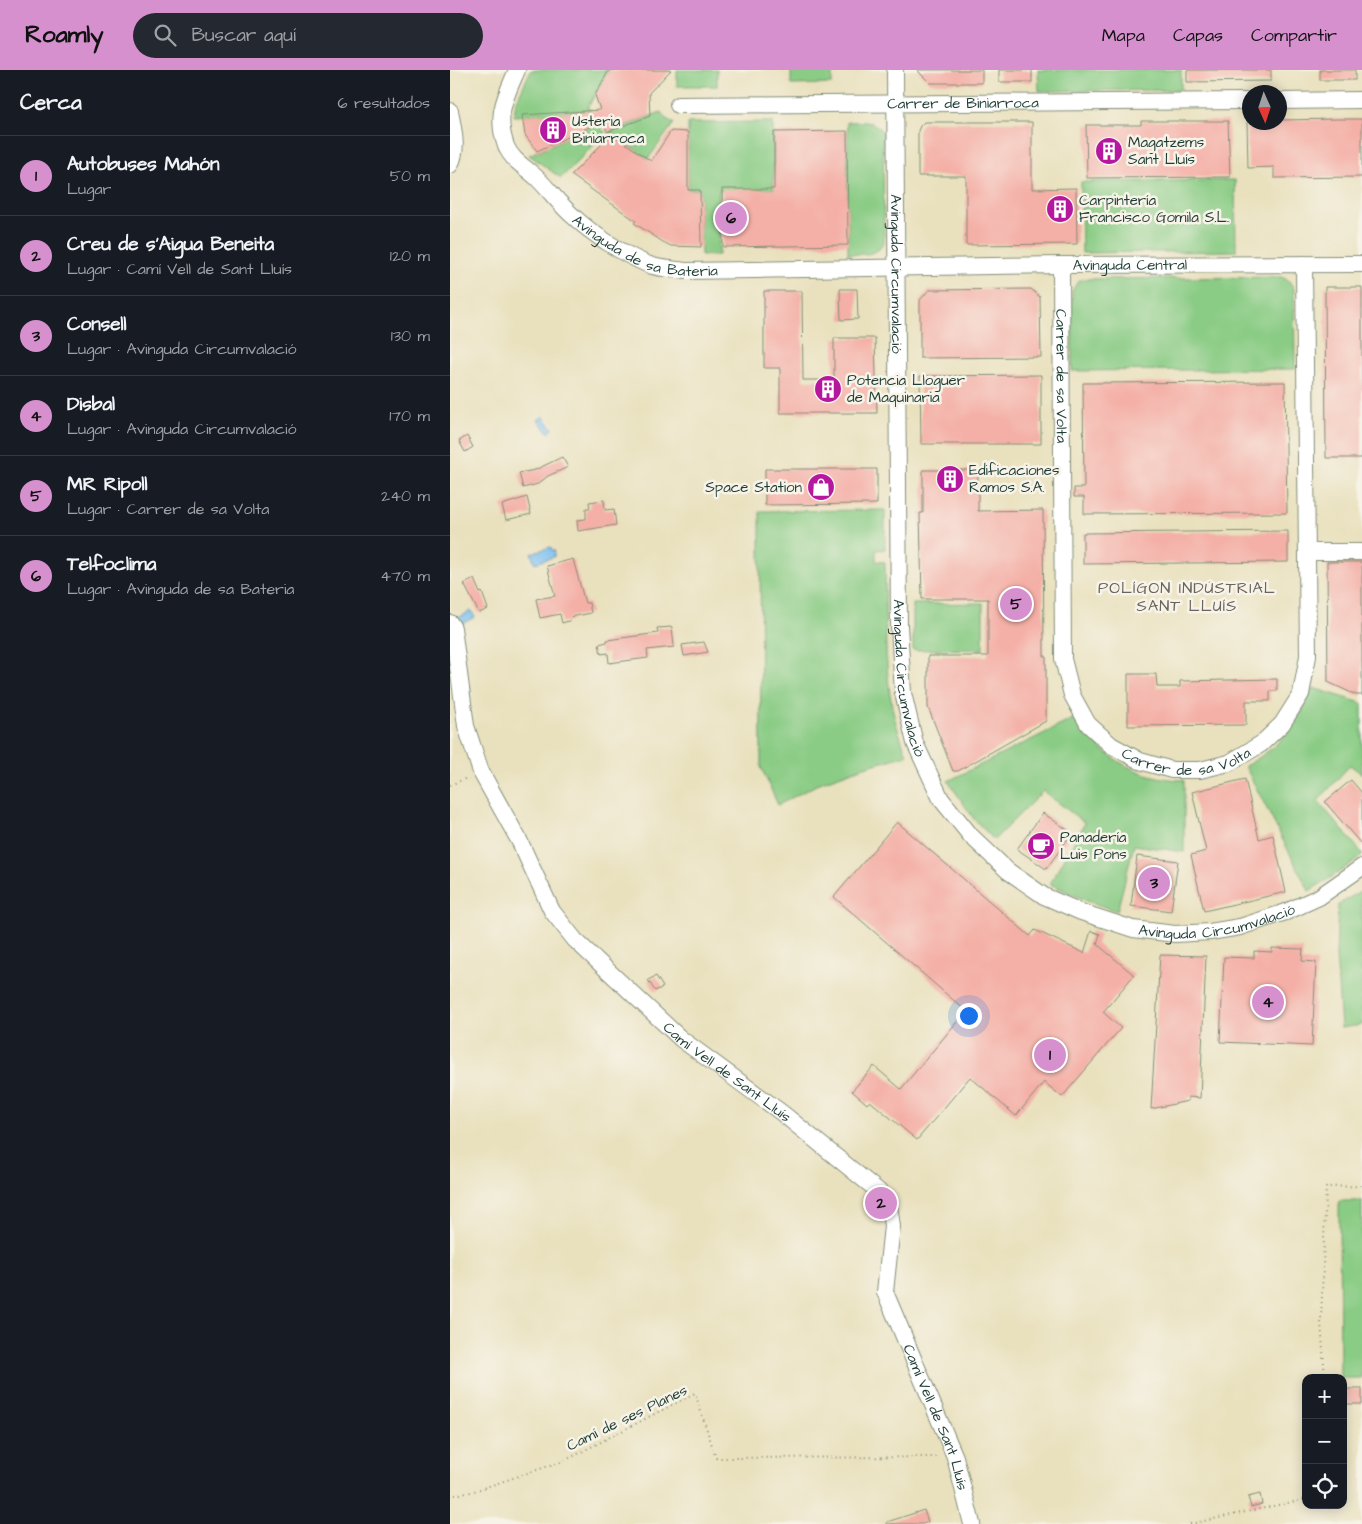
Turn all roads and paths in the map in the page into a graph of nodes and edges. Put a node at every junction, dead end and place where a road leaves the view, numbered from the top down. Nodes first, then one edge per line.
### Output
1 (517, 70) edge
2 (896, 70) edge
3 (1362, 100) edge
4 (1242, 101) edge
5 (1287, 101) edge
6 (896, 103) junction
7 (678, 105) dead end
8 (450, 111) edge
9 (450, 165) edge
10 (1304, 264) junction
11 (1362, 264) edge
12 (1061, 265) junction
13 (897, 267) junction
14 (1307, 552) junction
15 (1362, 552) edge
16 (450, 623) edge
17 (481, 772) junction
18 (450, 785) edge
19 (1362, 867) edge
20 (1362, 1186) edge
21 (1325, 1374) edge
22 (955, 1457) junction
23 (450, 1496) edge
24 (1302, 1500) edge
25 (972, 1524) edge
26 (1190, 1524) edge

1 - 13 street, Avinguda de sa Bateria
2 - 6 street, Avinguda Circumvalació
3 - 5 street
4 - 6 street, Carrer de Biniarroca
6 - 7 street, Carrer de Biniarroca
6 - 13 street, Avinguda Circumvalació
8 - 9 street
10 - 11 street, Avinguda Central
10 - 12 street, Avinguda Central
10 - 14 street, Carrer de sa Volta
12 - 13 street, Avinguda Central
12 - 14 street, Carrer de sa Volta
13 - 19 street, Avinguda Circumvalació
14 - 15 street
16 - 17 street, Camí Vell de Sant Lluís
17 - 18 path
17 - 22 street, Camí Vell de Sant Lluís
20 - 21 path
22 - 23 path, Camí de ses Planes
22 - 25 street, Camí Vell de Sant Lluís
24 - 26 path

